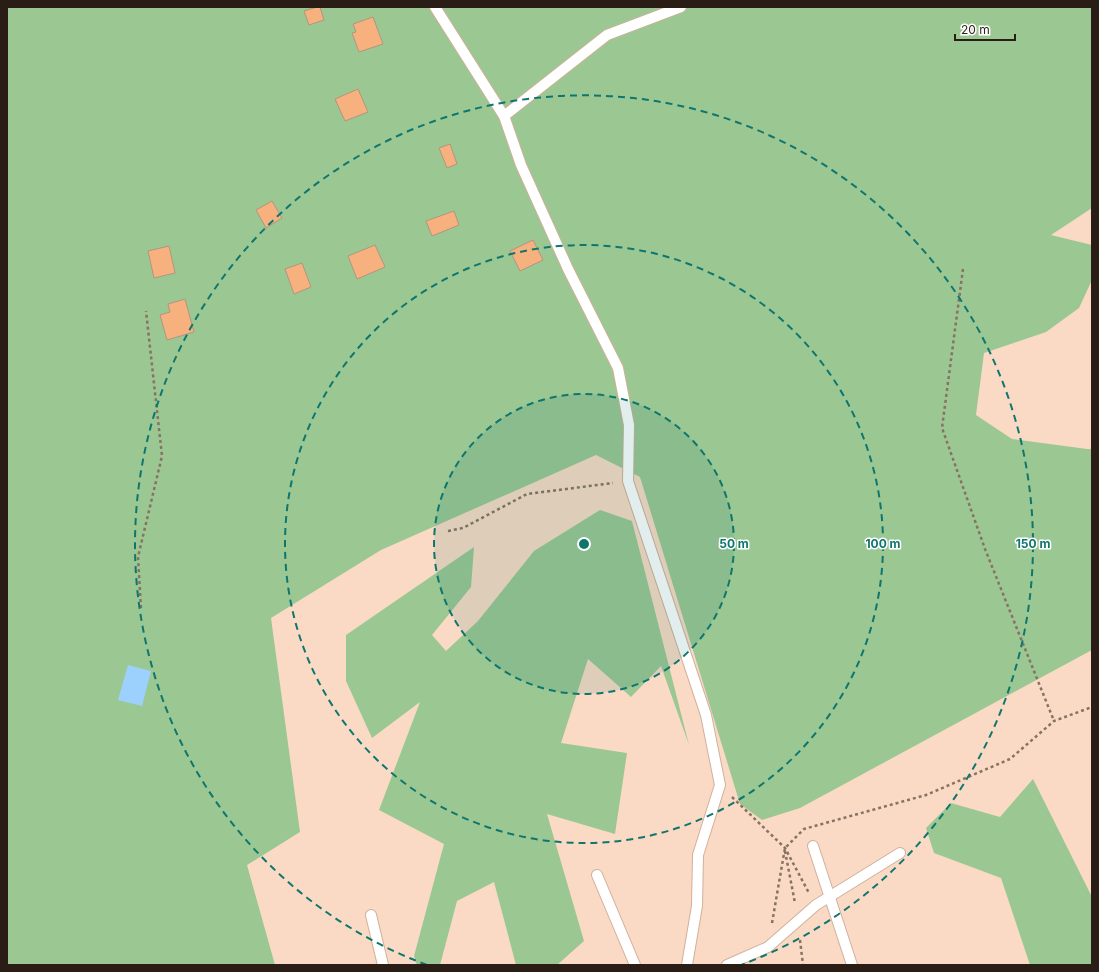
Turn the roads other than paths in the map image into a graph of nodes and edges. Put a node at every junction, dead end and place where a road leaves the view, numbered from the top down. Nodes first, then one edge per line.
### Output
1 (436, 7) edge
2 (681, 7) edge
3 (504, 116) junction
4 (813, 846) dead end
5 (900, 853) dead end
6 (597, 875) dead end
7 (829, 897) junction
8 (371, 915) dead end
9 (382, 965) edge
10 (635, 965) edge
11 (687, 965) edge
12 (727, 965) edge
13 (852, 965) edge

1 - 3 lane
2 - 3 lane
3 - 11 lane
4 - 7 lane
5 - 7 lane
6 - 10 lane
7 - 12 lane
7 - 13 lane
8 - 9 lane

